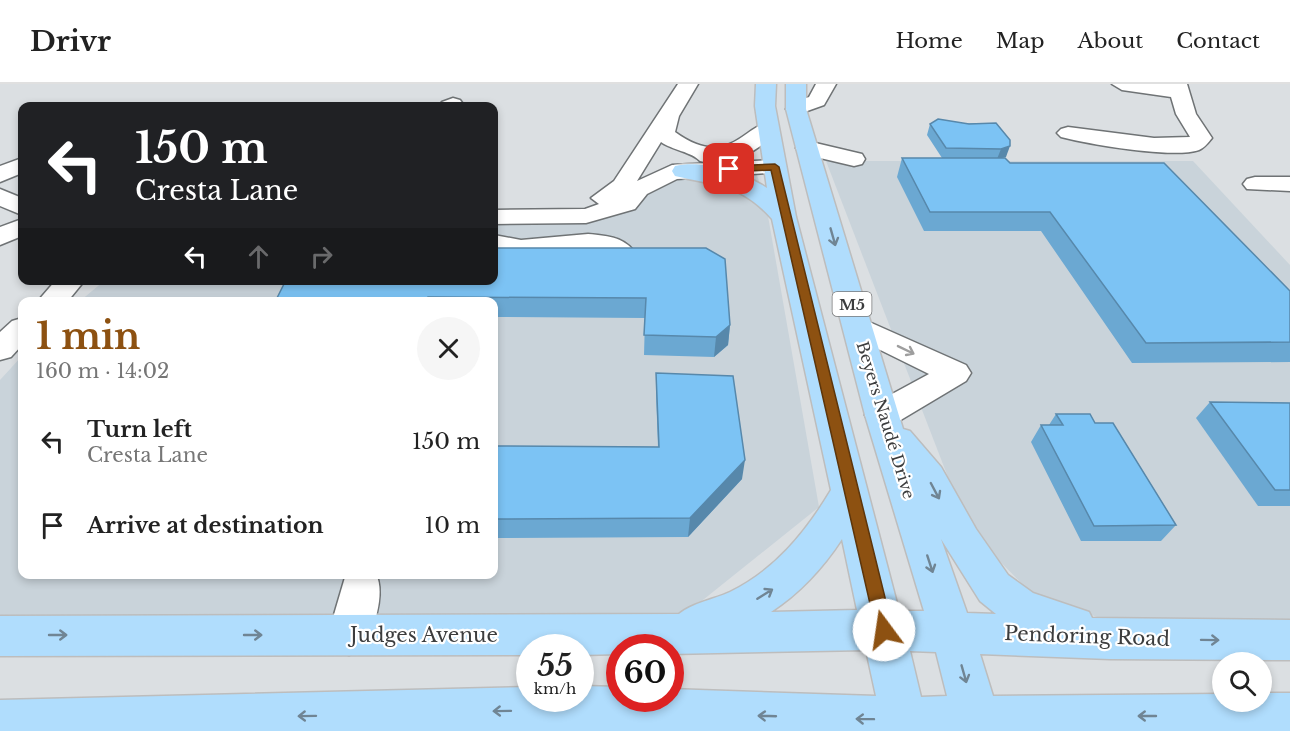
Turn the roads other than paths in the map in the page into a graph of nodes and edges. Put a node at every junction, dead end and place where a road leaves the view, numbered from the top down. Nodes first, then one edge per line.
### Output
1 (688, 84) edge
2 (766, 84) edge
3 (796, 84) edge
4 (826, 84) edge
5 (1122, 84) edge
6 (1178, 88) edge
7 (795, 109) junction
8 (667, 126) junction
9 (768, 128) junction
10 (1068, 133) dead end
11 (807, 148) junction
12 (727, 154) junction
13 (646, 159) junction
14 (775, 167) junction
15 (683, 171) junction
16 (18, 174) edge
17 (817, 181) junction
18 (1255, 184) dead end
19 (1290, 184) edge
20 (639, 189) junction
21 (9, 193) edge
22 (504, 216) edge
23 (784, 217) junction
24 (18, 229) edge
25 (0, 237) edge
26 (498, 244) edge
27 (520, 248) junction
28 (627, 260) edge
29 (67, 285) edge
30 (56, 297) edge
31 (858, 327) junction
32 (18, 332) edge
33 (0, 350) edge
34 (18, 351) edge
35 (885, 422) junction
36 (850, 491) junction
37 (361, 586) dead end
38 (884, 630) junction
39 (952, 632) junction
40 (606, 634) edge
41 (673, 634) joint
42 (349, 635) junction
43 (0, 636) edge
44 (1110, 639) junction
45 (1290, 640) edge
46 (516, 711) edge
47 (594, 711) edge
48 (586, 712) edge
49 (1269, 716) edge
50 (0, 723) edge
51 (978, 724) edge
52 (905, 725) edge
53 (635, 731) edge
54 (1197, 731) edge

1 - 8 street
2 - 9 main road, M5
3 - 7 main road, Beyers Naudé Drive / M5
4 - 7 street
5 - 6 street
6 - 10 street
7 - 11 main road, Beyers Naudé Drive / M5
7 - 14 main road
8 - 12 street
8 - 13 street
9 - 12 street
9 - 14 main road, M5
11 - 17 main road, Beyers Naudé Drive / M5
11 - 17 street
12 - 13 street
13 - 20 street
13 - 22 street
14 - 15 street
14 - 23 main road, M5
15 - 20 street
15 - 23 main road
16 - 21 street
17 -> 31 main road, Beyers Naudé Drive / M5
18 - 19 street
20 - 22 street
22 - 27 street
23 - 36 main road, M5
24 - 25 street
26 - 27 street
27 - 28 street
29 - 30 street
31 - 35 main road, Beyers Naudé Drive / M5
31 -> 35 street
32 - 33 street
33 - 34 street
35 -> 39 main road, Beyers Naudé Drive / M5
35 -> 44 main road
36 - 38 main road, M5
41 -> 36 main road
37 - 42 street
38 - 39 main road, Pendoring Road
38 - 41 main road, Judges Avenue
38 - 52 main road, M5
39 - 44 main road, Pendoring Road
39 -> 51 main road, Beyers Naudé Drive / M5
40 - 42 main road, Judges Avenue
43 -> 42 main road, Judges Avenue
44 -> 45 main road, Pendoring Road
46 -> 50 main road
52 -> 47 main road
48 - 53 main road
49 -> 51 main road
49 - 54 main road
51 - 52 main road

